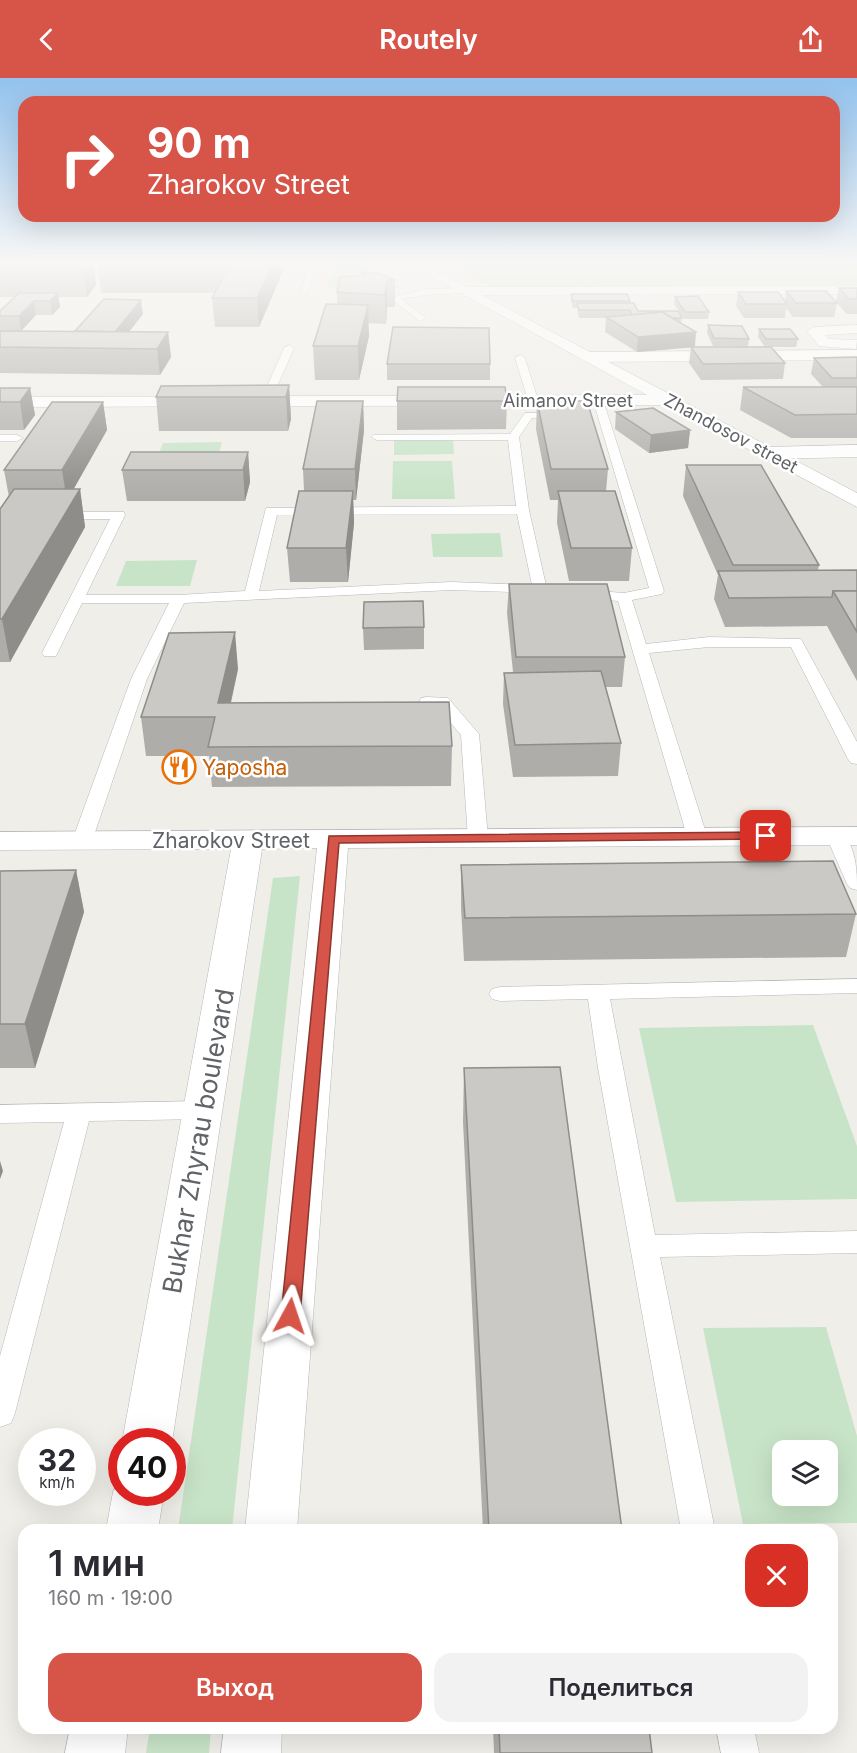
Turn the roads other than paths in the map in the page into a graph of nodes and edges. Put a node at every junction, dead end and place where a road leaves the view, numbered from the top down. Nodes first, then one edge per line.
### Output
1 (560, 342) edge
2 (823, 342) edge
3 (857, 344) edge
4 (289, 348) dead end
5 (857, 356) edge
6 (589, 357) junction
7 (520, 358) dead end
8 (533, 400) junction
9 (669, 400) junction
10 (270, 401) junction
11 (0, 402) edge
12 (598, 410) junction
13 (571, 414) edge
14 (377, 437) dead end
15 (513, 437) junction
16 (0, 438) edge
17 (16, 438) dead end
18 (857, 451) edge
19 (767, 453) junction
20 (857, 501) edge
21 (523, 510) junction
22 (0, 516) edge
23 (571, 593) edge
24 (250, 596) junction
25 (624, 597) junction
26 (76, 599) junction
27 (179, 599) junction
28 (642, 649) junction
29 (50, 653) dead end
30 (408, 702) edge
31 (857, 759) edge
32 (697, 836) junction
33 (846, 836) edge
34 (478, 838) junction
35 (333, 839) junction
36 (248, 840) junction
37 (0, 841) edge
38 (82, 841) junction
39 (857, 884) edge
40 (857, 986) edge
41 (598, 992) junction
42 (500, 994) dead end
43 (203, 1110) junction
44 (79, 1113) junction
45 (0, 1114) edge
46 (857, 1242) edge
47 (645, 1246) junction
48 (0, 1413) edge
49 (149, 1428) edge
50 (136, 1506) edge
51 (133, 1524) edge
52 (272, 1524) edge
53 (697, 1524) edge
54 (98, 1734) edge
55 (253, 1734) edge
56 (736, 1734) edge
57 (95, 1753) edge
58 (251, 1753) edge
59 (740, 1753) edge

1 - 6 street, Zhandosov street
2 - 3 street
4 - 10 lane
5 - 6 street
6 - 9 street, Zhandosov street
7 - 8 lane
8 - 10 street, Aimanov Street
8 - 12 street, Aimanov Street
9 - 12 street, Aimanov Street
9 - 19 street, Zhandosov street
10 - 11 street, Aimanov Street
12 - 25 lane
13 - 15 lane
14 - 15 lane
15 - 21 lane
16 - 17 lane
18 - 19 street
19 - 20 street, Zhandosov street
21 - 24 lane
21 - 24 lane
22 - 26 lane
23 - 25 lane
24 - 27 lane
25 - 28 lane
26 - 27 lane
26 - 29 lane
27 - 38 lane
28 - 31 lane
28 - 32 lane
30 - 34 lane
32 - 33 street, Zharokov Street
32 - 34 street, Zharokov Street
33 - 39 lane
34 - 35 street, Zharokov Street
35 - 36 street, Zharokov Street
35 - 52 street
36 - 38 street, Zharokov Street
36 - 43 street, Bukhar Zhyrau boulevard
37 - 38 street, Zharokov Street
40 - 41 lane
41 - 42 lane
41 - 47 lane
43 - 44 lane
43 - 49 street, Bukhar Zhyrau boulevard
44 - 45 lane
44 - 48 lane
46 - 47 lane
47 - 53 lane
50 - 51 street
54 - 57 street
55 - 58 street
56 - 59 lane

